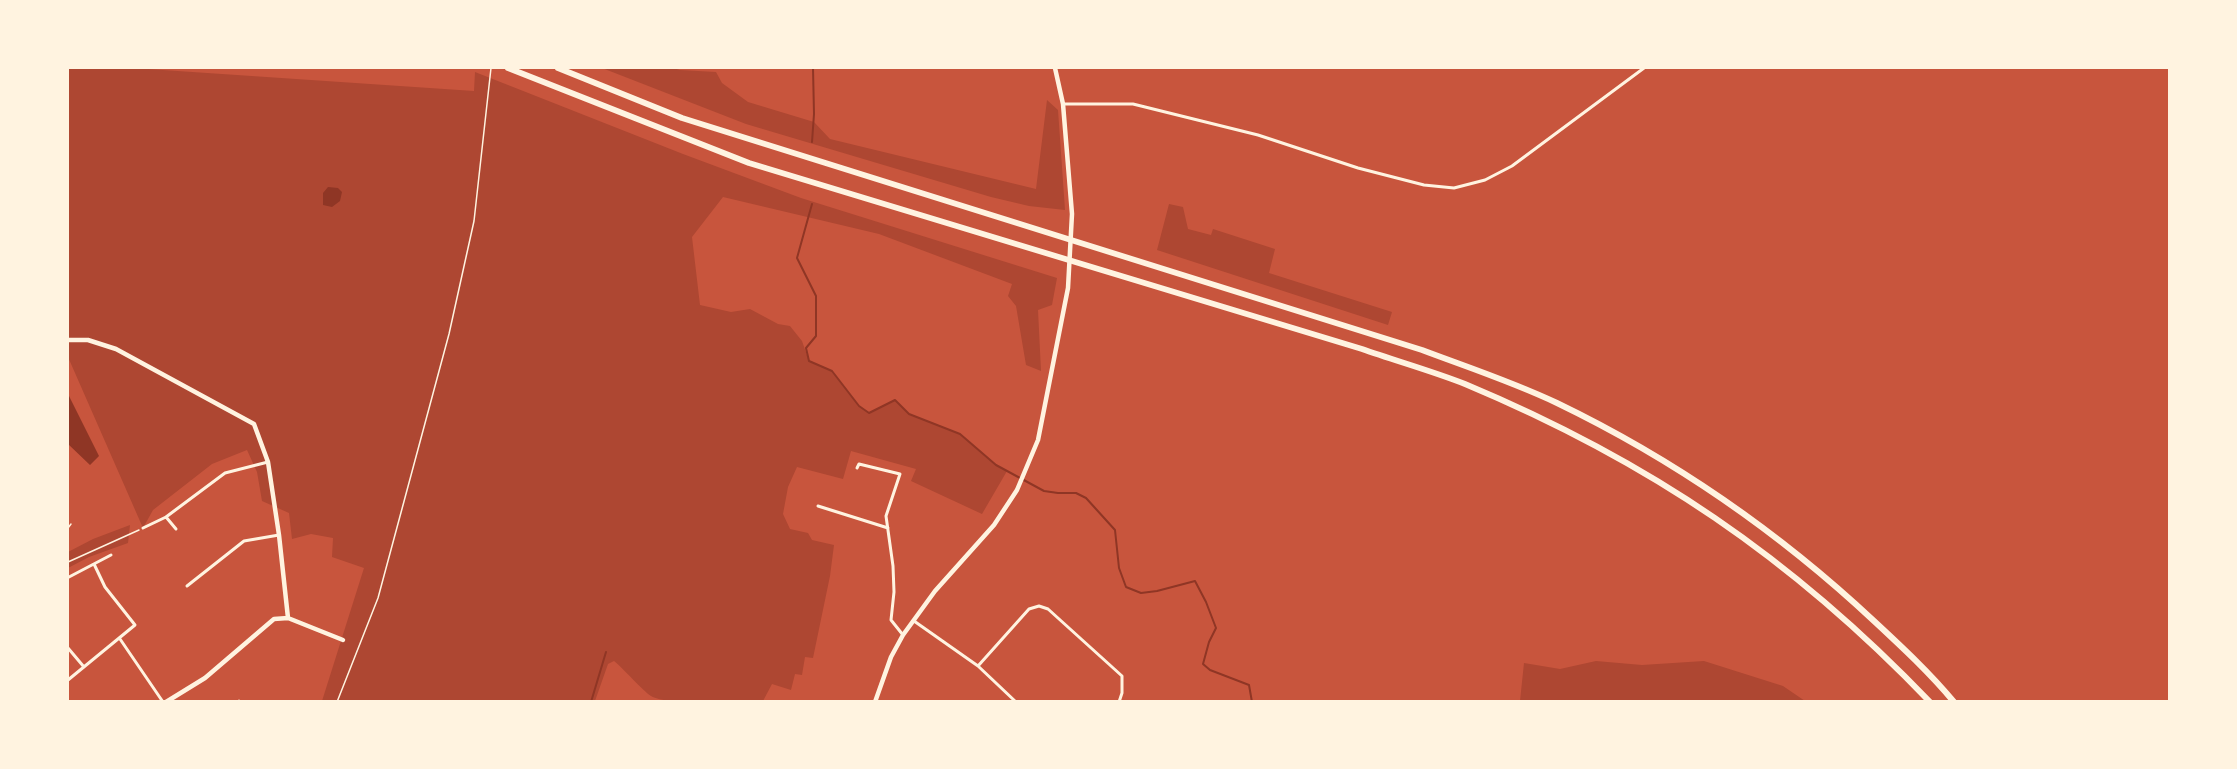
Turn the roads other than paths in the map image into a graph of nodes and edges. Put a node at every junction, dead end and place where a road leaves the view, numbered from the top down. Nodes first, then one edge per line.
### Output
1 (558, 68) edge
2 (1055, 68) edge
3 (1644, 68) edge
4 (510, 69) edge
5 (1063, 104) junction
6 (68, 340) edge
7 (268, 462) junction
8 (857, 468) dead end
9 (818, 506) dead end
10 (166, 516) junction
11 (71, 524) dead end
12 (68, 528) edge
13 (143, 528) road end
14 (889, 528) junction
15 (176, 529) dead end
16 (279, 535) junction
17 (111, 555) dead end
18 (94, 564) junction
19 (69, 577) dead end
20 (187, 586) dead end
21 (288, 618) junction
22 (913, 620) junction
23 (903, 634) junction
24 (120, 639) junction
25 (343, 640) dead end
26 (68, 648) edge
27 (978, 666) junction
28 (84, 667) junction
29 (68, 680) edge
30 (165, 702) edge
31 (875, 702) edge
32 (1016, 702) edge
33 (1119, 702) edge
34 (1930, 702) edge
35 (1954, 702) edge

1 - 35 highway
2 - 5 street
3 - 5 street
4 - 34 highway
5 - 22 street
6 - 7 street
7 - 10 street
7 - 16 street
8 - 14 street
9 - 14 street
10 - 13 street
10 - 15 street
11 - 12 lane
14 - 23 street
16 - 20 street
16 - 21 street
17 - 18 street
18 - 19 street
18 - 24 street
21 - 25 street
21 - 30 street
22 - 23 street
22 - 27 street
23 - 31 street
24 - 28 street
24 - 30 street
26 - 28 street
27 - 32 street
27 - 33 street
28 - 29 street

